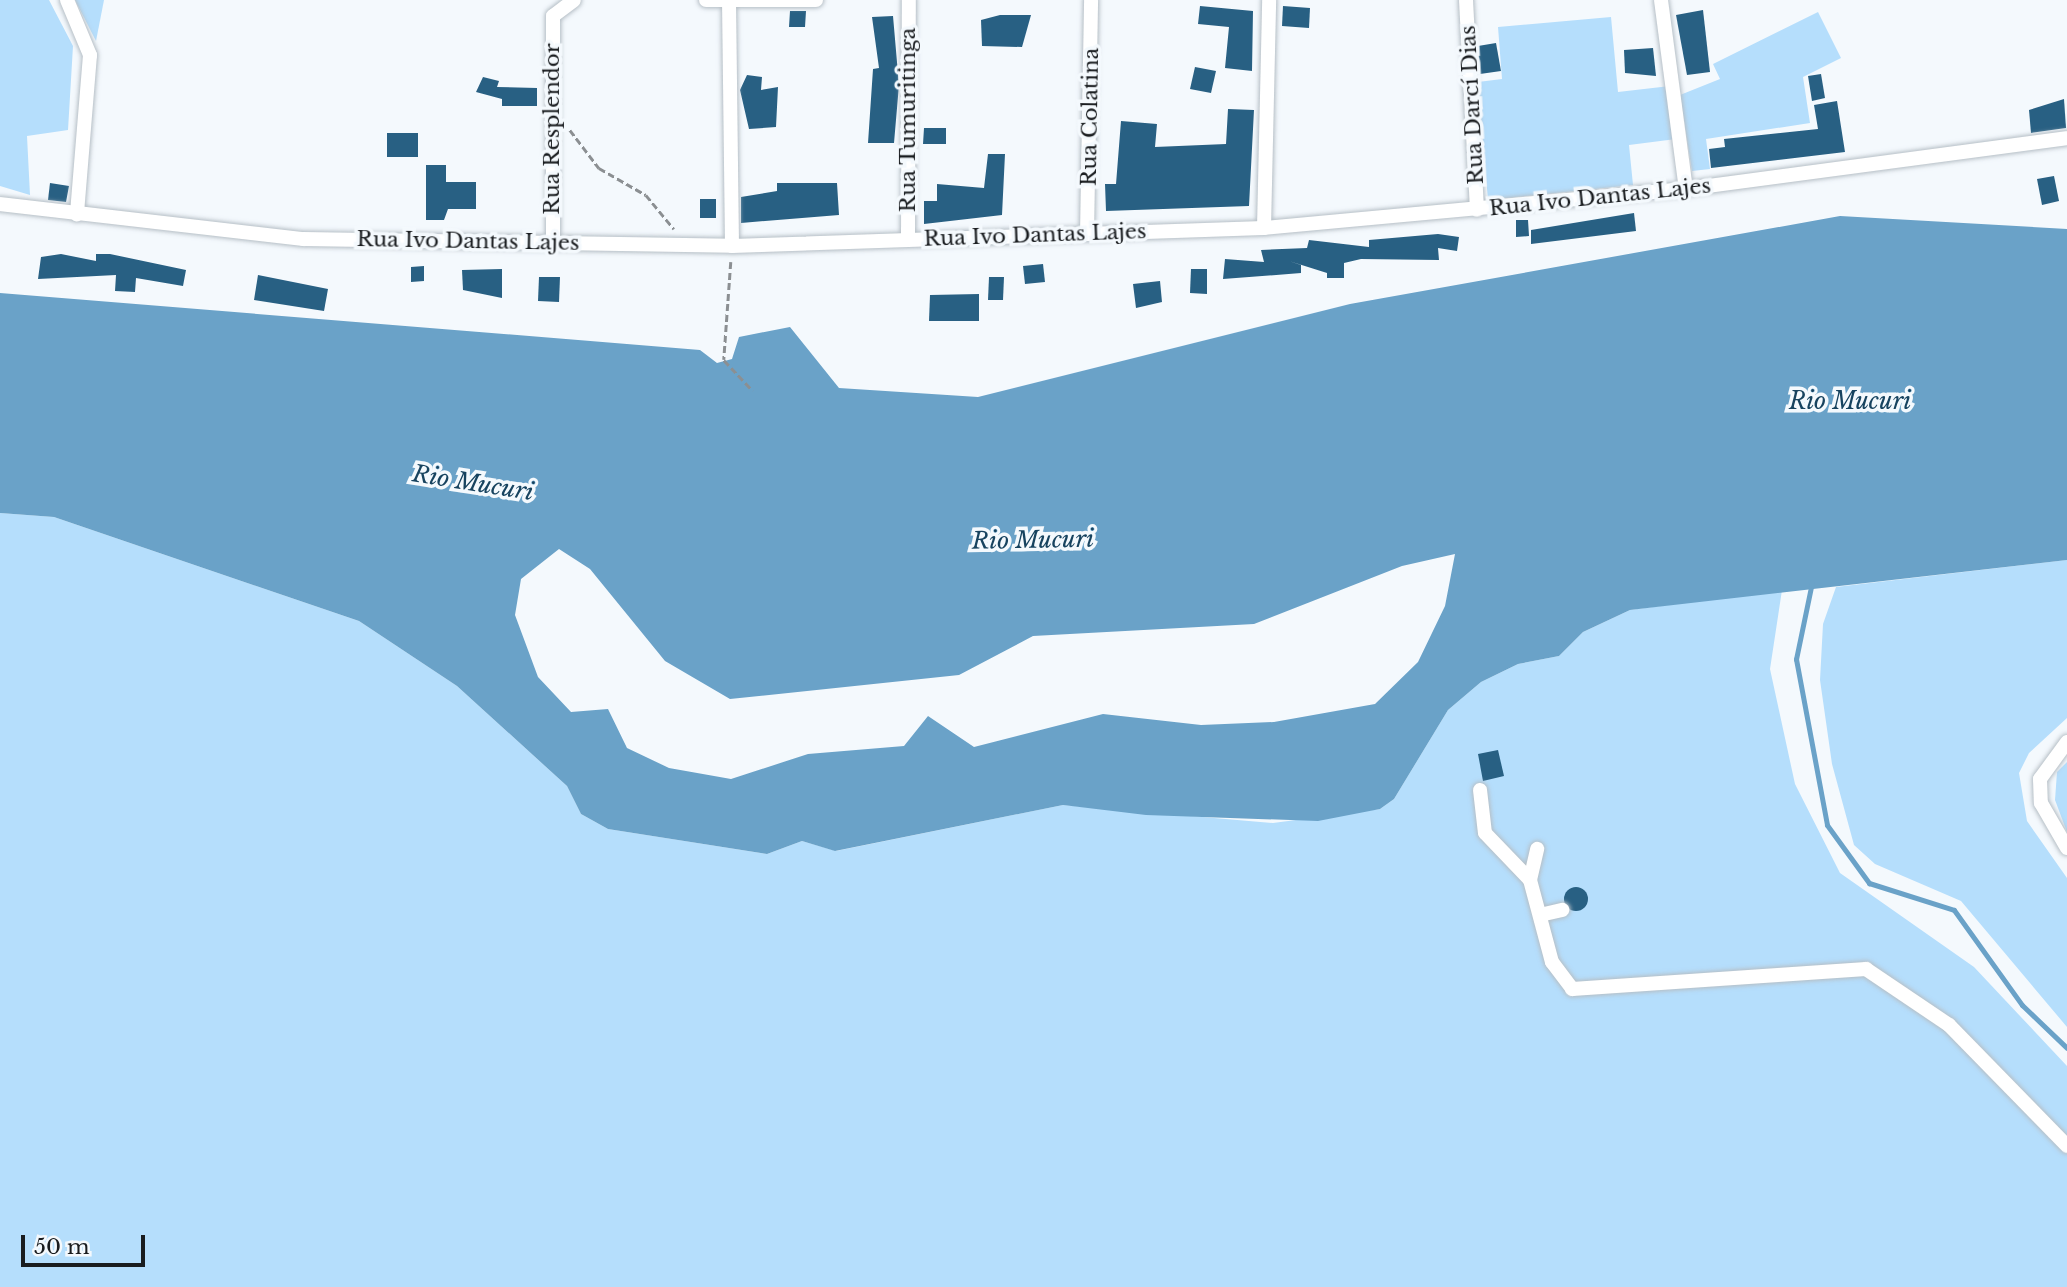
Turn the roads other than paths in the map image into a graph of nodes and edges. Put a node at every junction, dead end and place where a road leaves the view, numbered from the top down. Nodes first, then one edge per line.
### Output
1 (67, 0) edge
2 (574, 0) edge
3 (706, 0) edge
4 (816, 0) edge
5 (909, 0) edge
6 (1091, 0) edge
7 (1269, 0) edge
8 (1466, 0) edge
9 (1661, 0) edge
10 (729, 1) edge
11 (2067, 138) edge
12 (1686, 189) junction
13 (0, 204) edge
14 (1477, 210) junction
15 (77, 214) junction
16 (1264, 228) junction
17 (1087, 234) junction
18 (908, 239) junction
19 (553, 241) junction
20 (732, 246) junction
21 (2067, 742) edge
22 (1480, 790) dead end
23 (2067, 848) edge
24 (1537, 849) dead end
25 (1530, 880) junction
26 (1562, 909) dead end
27 (1540, 915) junction
28 (2067, 1146) edge

1 - 15 street
2 - 19 street, Rua Resplendor
3 - 10 street
4 - 10 street
5 - 18 street, Rua Tumuritinga
6 - 17 street, Rua Colatina
7 - 16 street
8 - 14 street, Rua Darcí Dias
9 - 12 street
10 - 20 street
11 - 12 street, Rua Ivo Dantas Lajes
12 - 14 street, Rua Ivo Dantas Lajes
13 - 15 street, Rua Ivo Dantas Lajes
14 - 16 street, Rua Ivo Dantas Lajes
15 - 19 street, Rua Ivo Dantas Lajes
16 - 17 street, Rua Ivo Dantas Lajes
17 - 18 street, Rua Ivo Dantas Lajes
18 - 20 street, Rua Ivo Dantas Lajes
19 - 20 street, Rua Ivo Dantas Lajes
21 - 23 street
22 - 25 street
24 - 25 street
25 - 27 street
26 - 27 street
27 - 28 street

